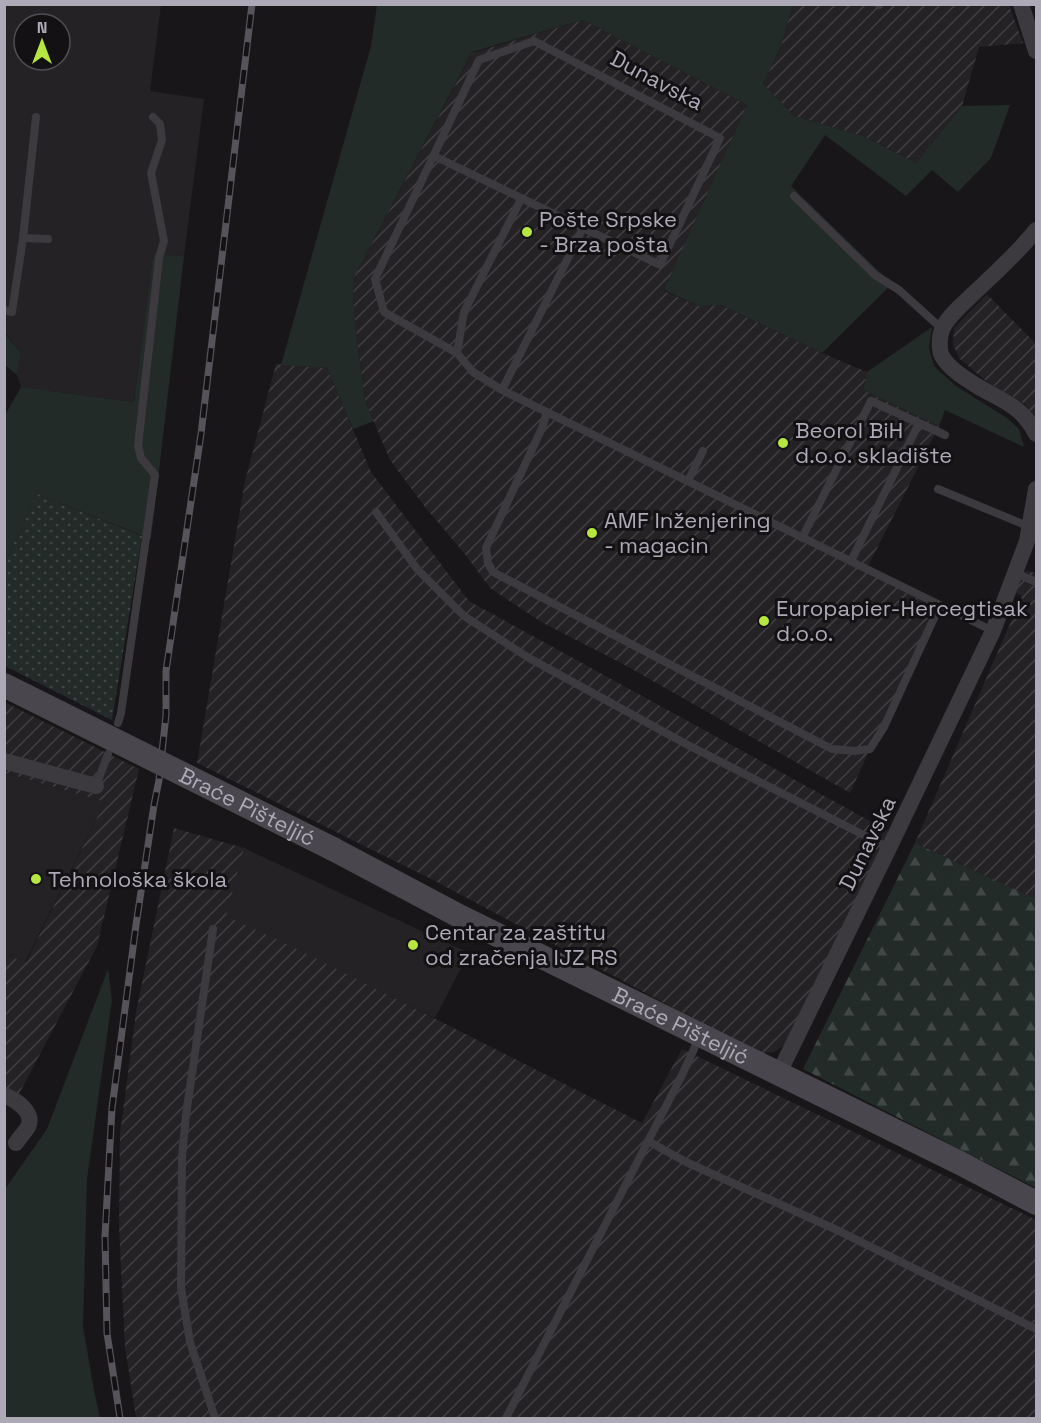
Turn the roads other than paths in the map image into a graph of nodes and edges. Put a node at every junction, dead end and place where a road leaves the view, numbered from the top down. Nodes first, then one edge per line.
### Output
1 (1021, 4) edge
2 (1036, 51) edge
3 (36, 117) dead end
4 (153, 117) dead end
5 (434, 156) junction
6 (794, 196) dead end
7 (521, 199) junction
8 (583, 228) junction
9 (1036, 230) edge
10 (23, 238) junction
11 (48, 239) dead end
12 (4, 310) edge
13 (942, 329) junction
14 (457, 353) junction
15 (502, 390) junction
16 (547, 412) junction
17 (919, 423) junction
18 (1036, 434) edge
19 (945, 435) dead end
20 (704, 451) dead end
21 (688, 481) junction
22 (938, 489) dead end
23 (1036, 489) edge
24 (376, 512) dead end
25 (1030, 527) junction
26 (802, 537) junction
27 (851, 561) junction
28 (1015, 573) junction
29 (1036, 582) edge
30 (940, 605) junction
31 (993, 631) junction
32 (4, 685) edge
33 (118, 723) dead end
34 (108, 754) dead end
35 (4, 761) edge
36 (96, 786) joint
37 (889, 848) junction
38 (213, 929) dead end
39 (700, 1035) junction
40 (779, 1073) junction
41 (4, 1095) edge
42 (648, 1141) junction
43 (16, 1143) dead end
44 (1036, 1203) edge
45 (1036, 1329) edge
46 (215, 1419) edge
47 (507, 1419) edge

1 - 2 street
3 - 10 lane
4 - 33 lane
5 - 7 lane, Dunavska
5 - 8 lane, Dunavska
5 - 14 lane, Dunavska
6 - 13 lane
7 - 8 lane, Dunavska
7 - 14 lane
8 - 15 lane
9 - 13 street
10 - 11 lane
10 - 12 lane
13 - 18 street
14 - 15 lane, Dunavska
15 - 16 lane, Dunavska
16 - 21 lane, Dunavska
16 - 30 lane
17 - 19 lane
17 - 26 lane
17 - 27 lane
20 - 21 lane
21 - 26 lane, Dunavska
22 - 25 lane
23 - 25 street, Dunavska
24 - 37 lane
25 - 28 street, Dunavska
26 - 27 lane, Dunavska
27 - 30 lane, Dunavska
28 - 29 lane
28 - 31 street, Dunavska
30 - 31 lane, Dunavska
31 - 37 street, Dunavska
32 - 39 street, Braće Pišteljić, bridge
34 - 36 lane
35 - 36 street
37 - 40 street, Dunavska
38 - 46 lane
39 - 40 street, Braće Pišteljić
39 - 42 lane
40 - 44 street, Braće Pišteljić
41 - 43 street
42 - 45 lane
42 - 47 lane

